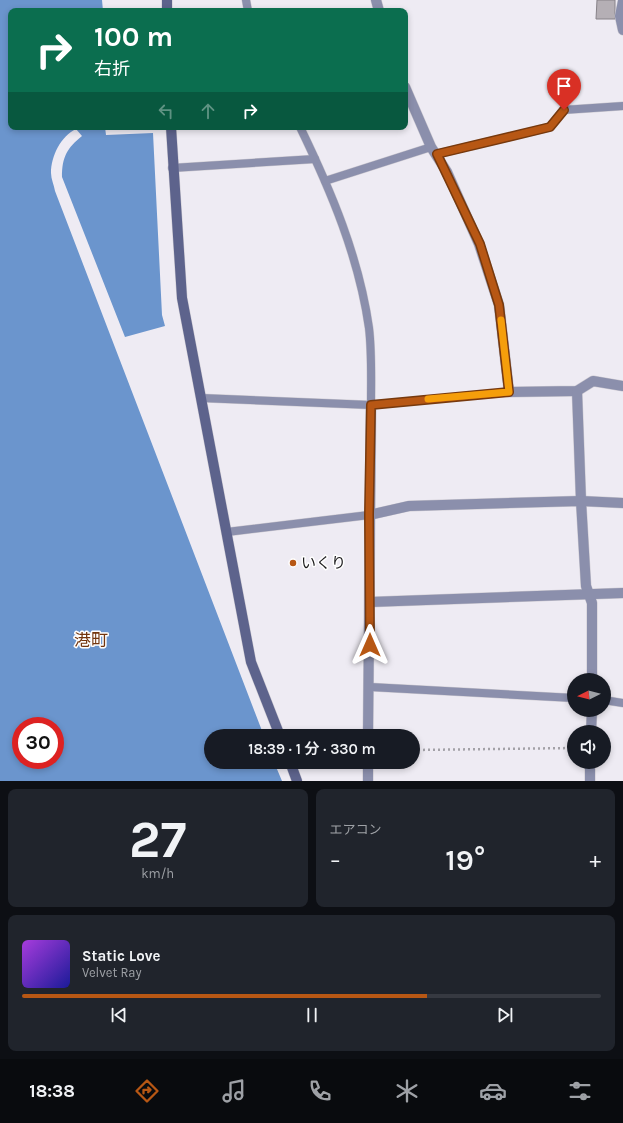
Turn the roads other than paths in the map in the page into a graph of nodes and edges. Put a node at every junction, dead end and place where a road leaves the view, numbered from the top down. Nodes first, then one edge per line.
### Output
1 (623, 2) edge
2 (623, 30) edge
3 (408, 94) edge
4 (623, 106) edge
5 (171, 130) edge
6 (301, 130) edge
7 (434, 150) junction
8 (315, 159) junction
9 (172, 168) junction
10 (325, 181) junction
11 (623, 386) edge
12 (577, 391) junction
13 (509, 392) junction
14 (201, 398) junction
15 (371, 405) junction
16 (581, 501) junction
17 (623, 503) edge
18 (369, 515) junction
19 (227, 532) junction
20 (623, 593) edge
21 (590, 594) junction
22 (370, 602) junction
23 (592, 673) edge
24 (370, 688) junction
25 (567, 698) edge
26 (611, 701) edge
27 (623, 703) edge
28 (277, 729) edge
29 (368, 729) edge
30 (293, 769) edge
31 (368, 769) edge
32 (590, 769) edge
33 (297, 781) edge
34 (368, 781) edge
35 (590, 781) edge

1 - 2 street
3 - 7 street
4 - 7 lane
5 - 9 street
6 - 8 lane
7 - 10 lane
7 - 13 street
8 - 9 lane
8 - 10 lane
9 - 14 street
10 - 15 lane
11 - 12 street
12 - 13 street
12 - 16 street
13 - 15 lane
14 - 15 lane
14 - 19 street
15 - 18 street
16 - 17 street
16 - 18 street
16 - 21 street
18 - 19 lane
18 - 22 street
19 - 28 street
20 - 21 street
21 - 22 street
21 - 23 street
22 - 24 street
24 - 25 lane
24 - 29 street
26 - 27 lane
30 - 33 street
31 - 34 street
32 - 35 street

